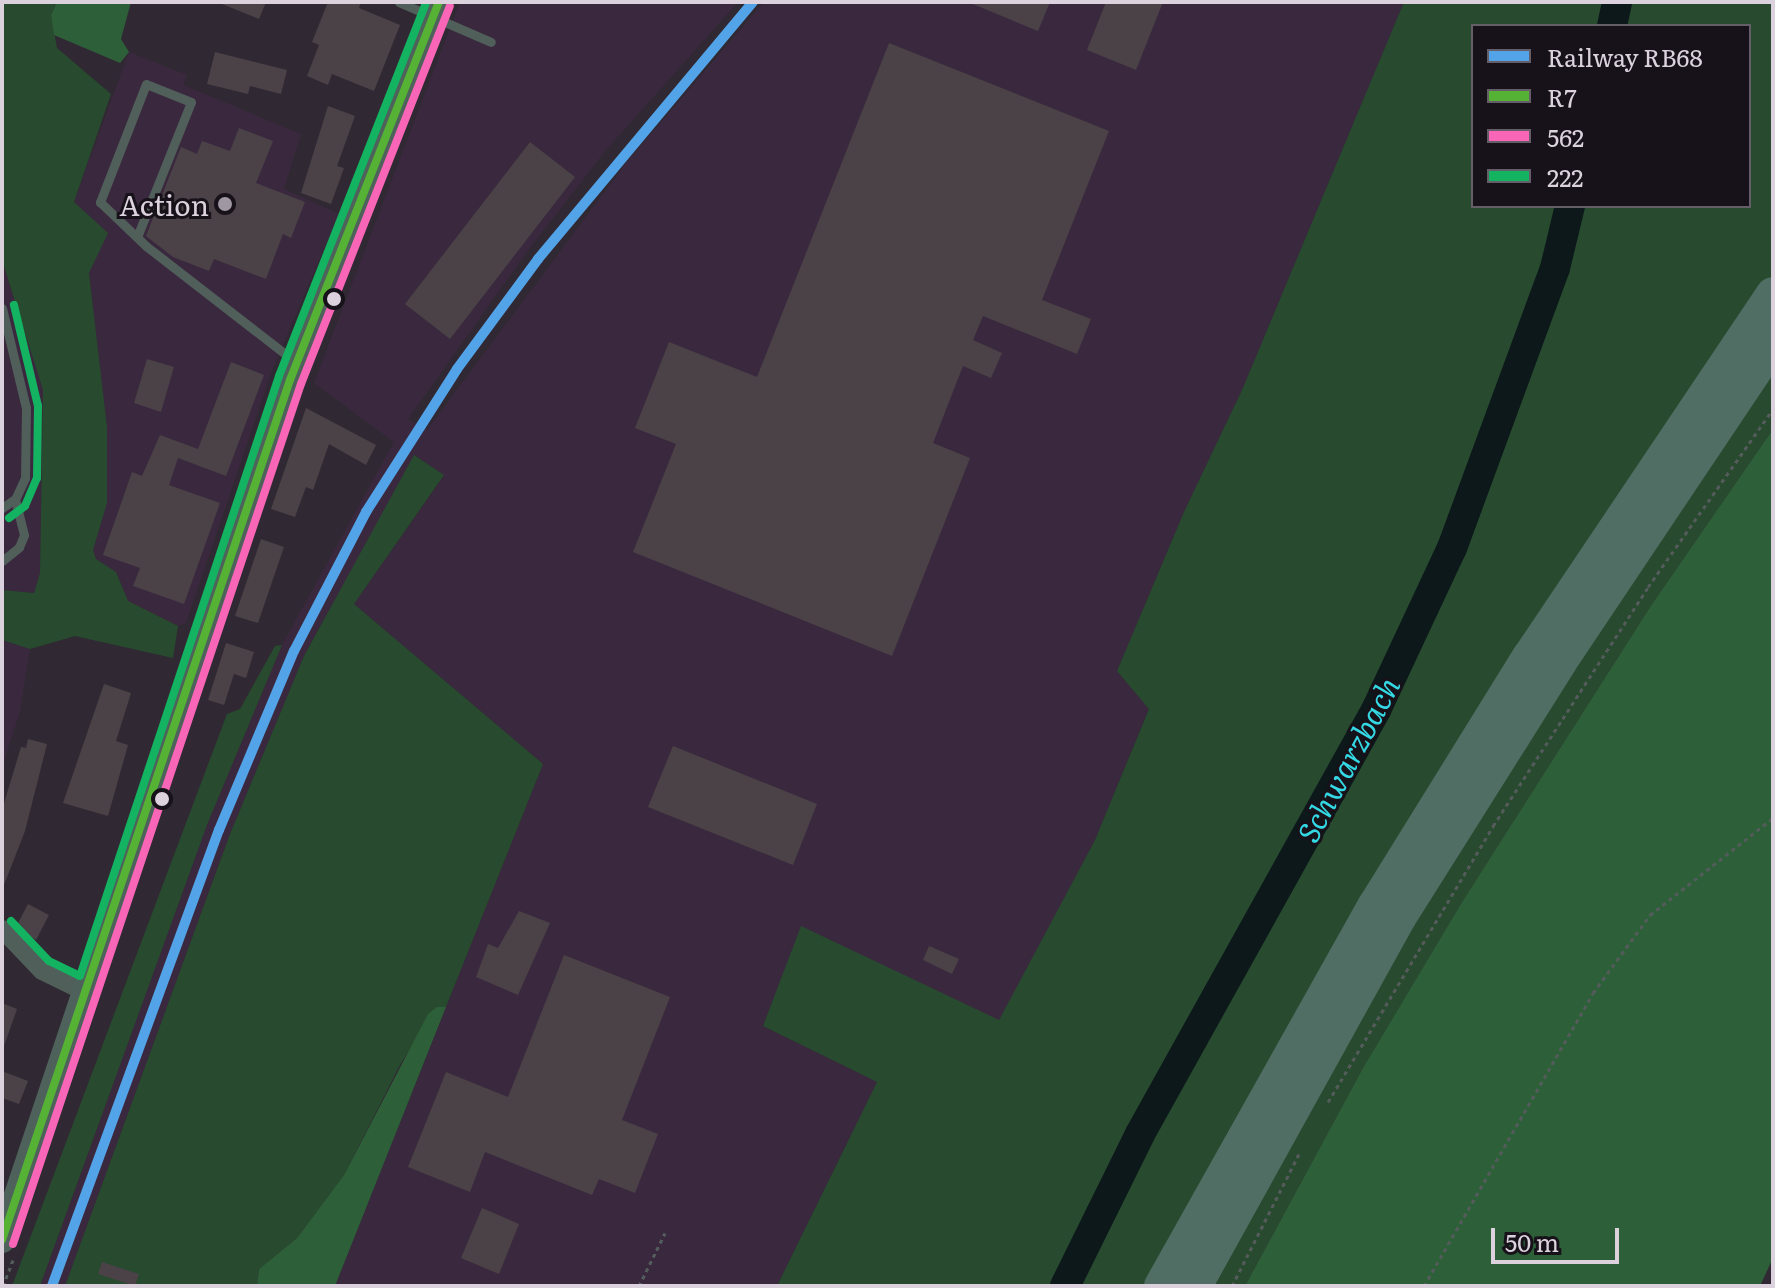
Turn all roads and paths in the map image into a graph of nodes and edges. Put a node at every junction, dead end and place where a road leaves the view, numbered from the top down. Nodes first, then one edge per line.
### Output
1 (399, 2) edge
2 (436, 9) edge
3 (491, 42) dead end
4 (137, 237) junction
5 (1773, 294) edge
6 (2, 308) edge
7 (1773, 344) edge
8 (293, 372) junction
9 (1773, 409) edge
10 (15, 499) junction
11 (2, 508) edge
12 (2, 561) edge
13 (1773, 818) edge
14 (2, 929) edge
15 (87, 993) junction
16 (1323, 1110) dead end
17 (1301, 1151) dead end
18 (665, 1233) dead end
19 (2, 1240) edge
20 (639, 1286) edge
21 (1161, 1286) edge
22 (1195, 1286) edge
23 (1232, 1286) edge
24 (1424, 1286) edge

1 - 2 lane
2 - 3 lane
2 - 8 main road
4 - 4 lane
4 - 8 lane
5 - 21 highway
6 - 10 lane
7 - 22 highway
8 - 15 main road
9 - 16 path
10 - 11 lane
10 - 12 lane
13 - 24 path
14 - 15 street
15 - 19 main road
17 - 23 path
18 - 20 path

